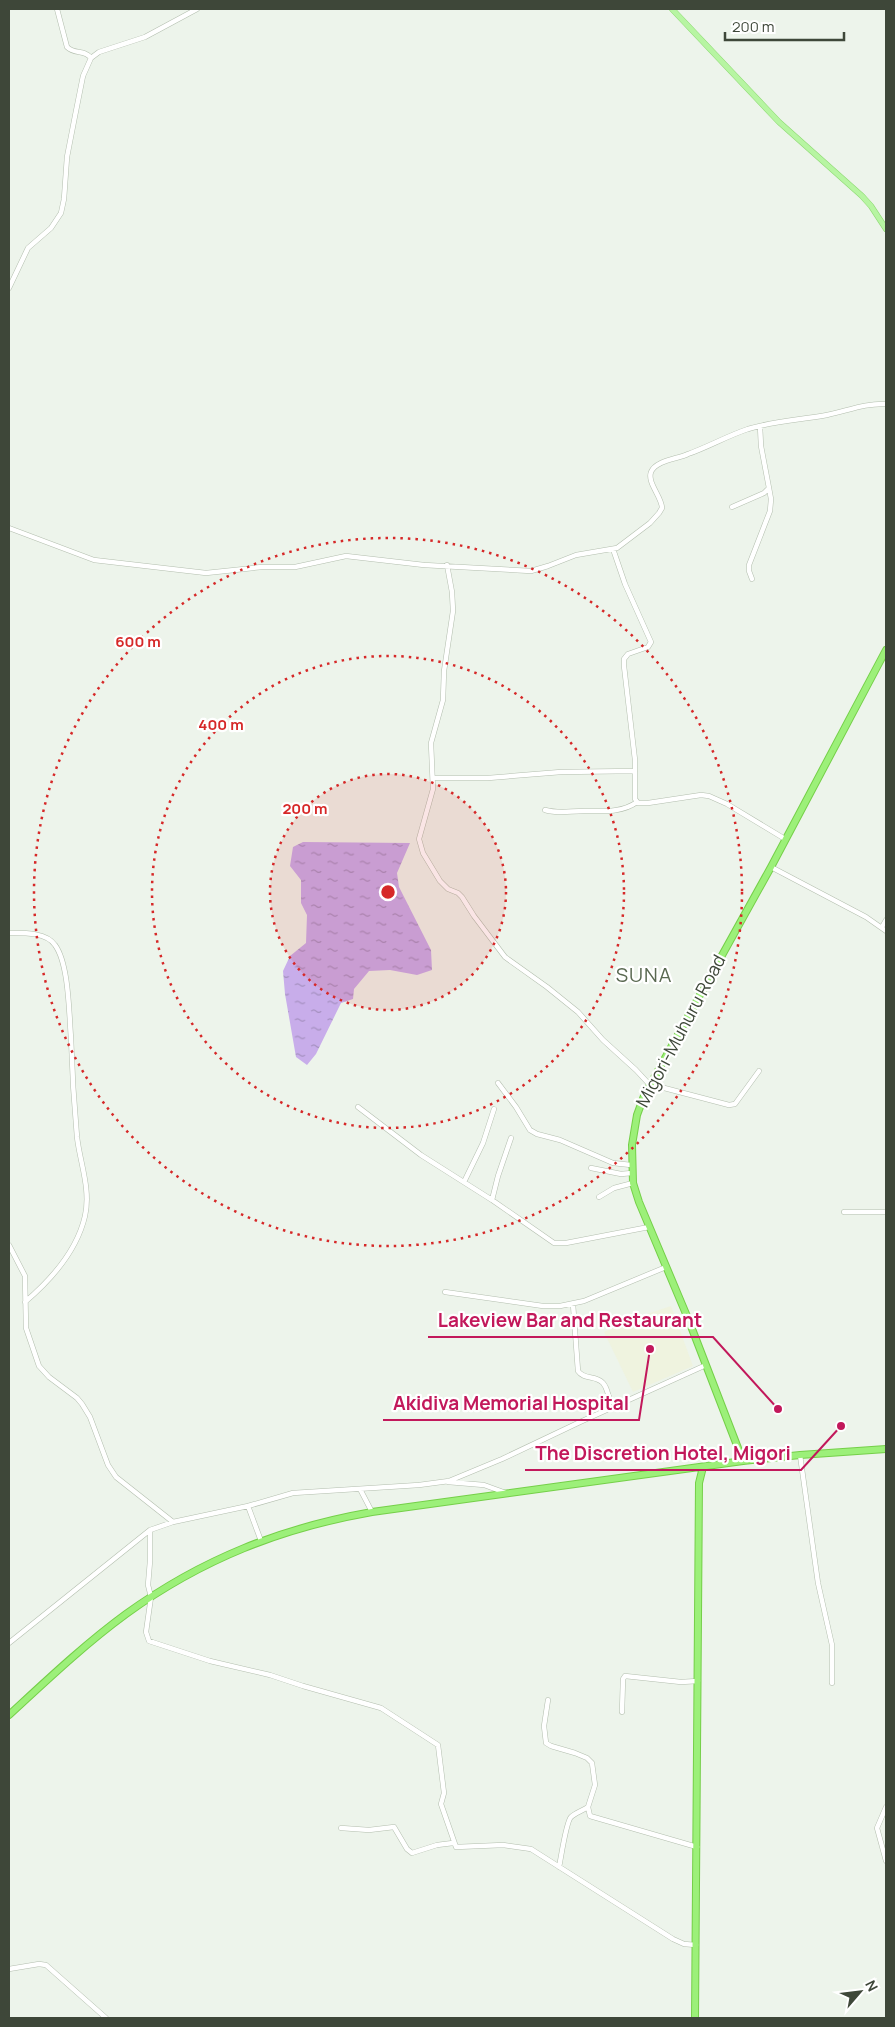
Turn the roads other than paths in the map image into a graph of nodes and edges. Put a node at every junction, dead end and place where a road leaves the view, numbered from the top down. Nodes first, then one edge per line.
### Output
1 (57, 9) edge
2 (197, 9) edge
3 (672, 9) edge
4 (91, 58) junction
5 (886, 229) edge
6 (9, 288) edge
7 (886, 404) edge
8 (760, 426) junction
9 (769, 488) junction
10 (732, 507) dead end
11 (9, 528) edge
12 (613, 549) junction
13 (447, 565) junction
14 (752, 579) dead end
15 (886, 650) edge
16 (635, 771) junction
17 (434, 778) junction
18 (637, 802) junction
19 (545, 810) dead end
20 (785, 839) junction
21 (771, 867) junction
22 (886, 920) edge
23 (884, 929) edge
24 (9, 933) edge
25 (759, 1071) dead end
26 (498, 1083) dead end
27 (649, 1084) junction
28 (358, 1107) dead end
29 (494, 1109) dead end
30 (511, 1138) dead end
31 (632, 1165) junction
32 (591, 1168) dead end
33 (632, 1173) junction
34 (464, 1182) junction
35 (633, 1183) junction
36 (599, 1197) dead end
37 (492, 1200) junction
38 (844, 1212) dead end
39 (886, 1212) edge
40 (649, 1227) junction
41 (9, 1245) edge
42 (666, 1268) junction
43 (445, 1292) dead end
44 (25, 1302) junction
45 (573, 1304) junction
46 (706, 1365) junction
47 (609, 1399) junction
48 (617, 1406) junction
49 (608, 1410) junction
50 (886, 1449) edge
51 (800, 1455) junction
52 (743, 1461) junction
53 (703, 1467) junction
54 (695, 1468) junction
55 (444, 1482) junction
56 (699, 1484) junction
57 (360, 1488) junction
58 (507, 1494) junction
59 (248, 1506) junction
60 (372, 1512) junction
61 (173, 1522) junction
62 (150, 1530) junction
63 (261, 1541) junction
64 (150, 1597) junction
65 (9, 1643) edge
66 (698, 1681) junction
67 (832, 1683) dead end
68 (548, 1700) dead end
69 (622, 1712) dead end
70 (9, 1715) edge
71 (588, 1807) junction
72 (886, 1807) edge
73 (579, 1813) junction
74 (590, 1816) junction
75 (341, 1828) dead end
76 (453, 1843) junction
77 (697, 1847) junction
78 (886, 1861) edge
79 (559, 1867) junction
80 (696, 1945) junction
81 (9, 1969) edge
82 (106, 2018) edge
83 (695, 2018) edge

1 - 4 street
2 - 4 street
3 - 5 main road
4 - 6 street
7 - 8 street
8 - 9 street
8 - 12 street
9 - 10 street
9 - 14 street
11 - 13 street
12 - 13 street
12 - 16 street
13 - 17 street
15 - 20 highway, Migori-Muhuru Road
16 - 17 street
16 - 18 street
17 - 27 street
18 - 19 street
18 - 20 street
20 - 21 highway, Migori-Muhuru Road
21 - 23 street
21 - 27 highway, Migori-Muhuru Road
22 - 23 street
24 - 44 street
25 - 27 street
26 - 31 street
27 - 31 highway, Migori-Muhuru Road
28 - 34 street
29 - 34 street
30 - 37 street
31 - 33 highway, Migori-Muhuru Road
32 - 33 street
33 - 35 highway, Migori-Muhuru Road
34 - 37 street
35 - 36 street
35 - 40 highway, Migori-Muhuru Road
37 - 40 street
38 - 39 street
40 - 42 highway, Migori-Muhuru Road
41 - 44 street
42 - 45 street
42 - 46 highway, Migori-Muhuru Road
43 - 45 street
44 - 61 street
45 - 47 street
46 - 48 street
46 - 52 highway, Migori-Muhuru Road
47 - 48 street
47 - 49 street
48 - 49 street
49 - 55 street
50 - 51 highway
51 - 52 highway
51 - 67 street
52 - 53 highway
53 - 54 highway
53 - 56 highway
54 - 56 highway
54 - 58 highway
55 - 57 street
55 - 58 street
56 - 66 highway
57 - 59 street
57 - 60 street
58 - 60 highway
59 - 61 street
59 - 63 street
60 - 63 highway
61 - 62 street
62 - 64 street
62 - 65 street
63 - 64 highway
64 - 70 highway
64 - 76 street
66 - 69 street
66 - 77 highway
68 - 71 street
71 - 73 street
71 - 74 street
72 - 78 street
73 - 74 street
73 - 79 street
74 - 77 street
75 - 76 street
76 - 79 street
77 - 80 highway
79 - 80 street
80 - 83 highway
81 - 82 street

